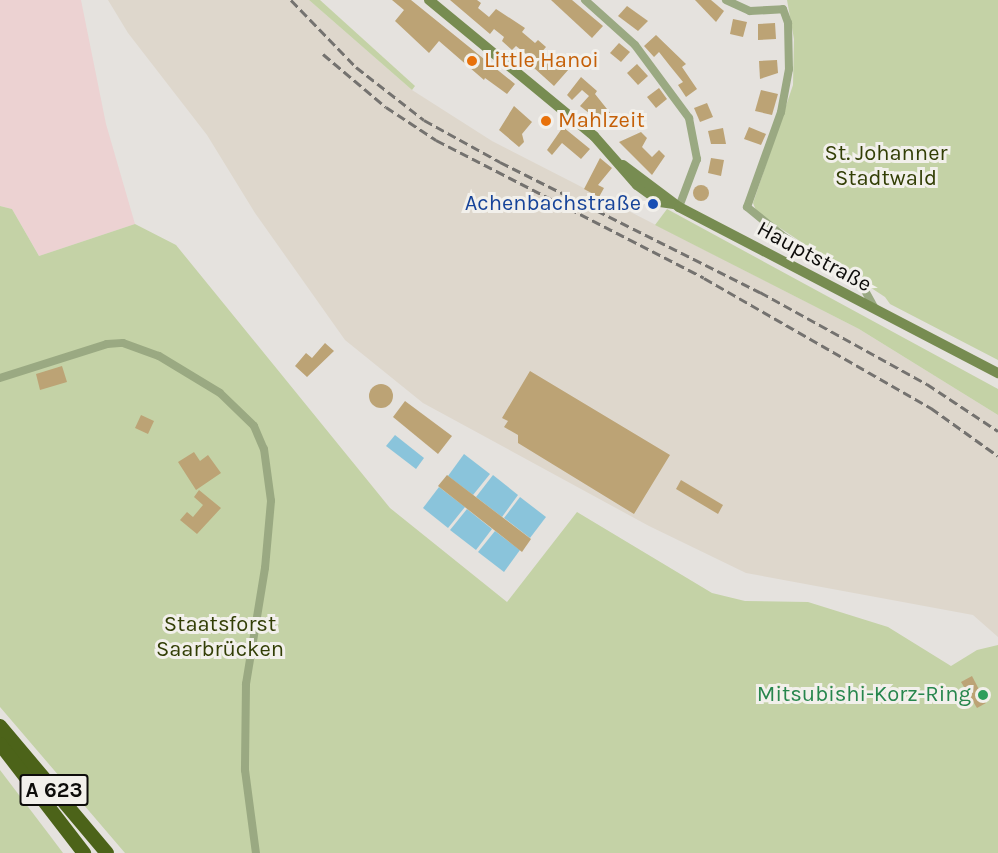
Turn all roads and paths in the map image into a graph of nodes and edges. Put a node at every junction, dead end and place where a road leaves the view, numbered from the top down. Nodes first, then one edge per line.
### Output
1 (429, 0) edge
2 (585, 0) edge
3 (726, 0) edge
4 (677, 206) junction
5 (876, 311) junction
6 (998, 374) edge
7 (0, 378) edge
8 (0, 726) edge
9 (0, 744) edge
10 (84, 853) edge
11 (107, 853) edge
12 (256, 853) edge

1 - 4 main road, Hauptstraße
2 - 4 street
3 - 5 street
4 - 5 main road, Hauptstraße
5 - 6 main road, Hauptstraße
7 - 12 street
8 - 11 highway, A 623
9 - 10 highway, A 623

